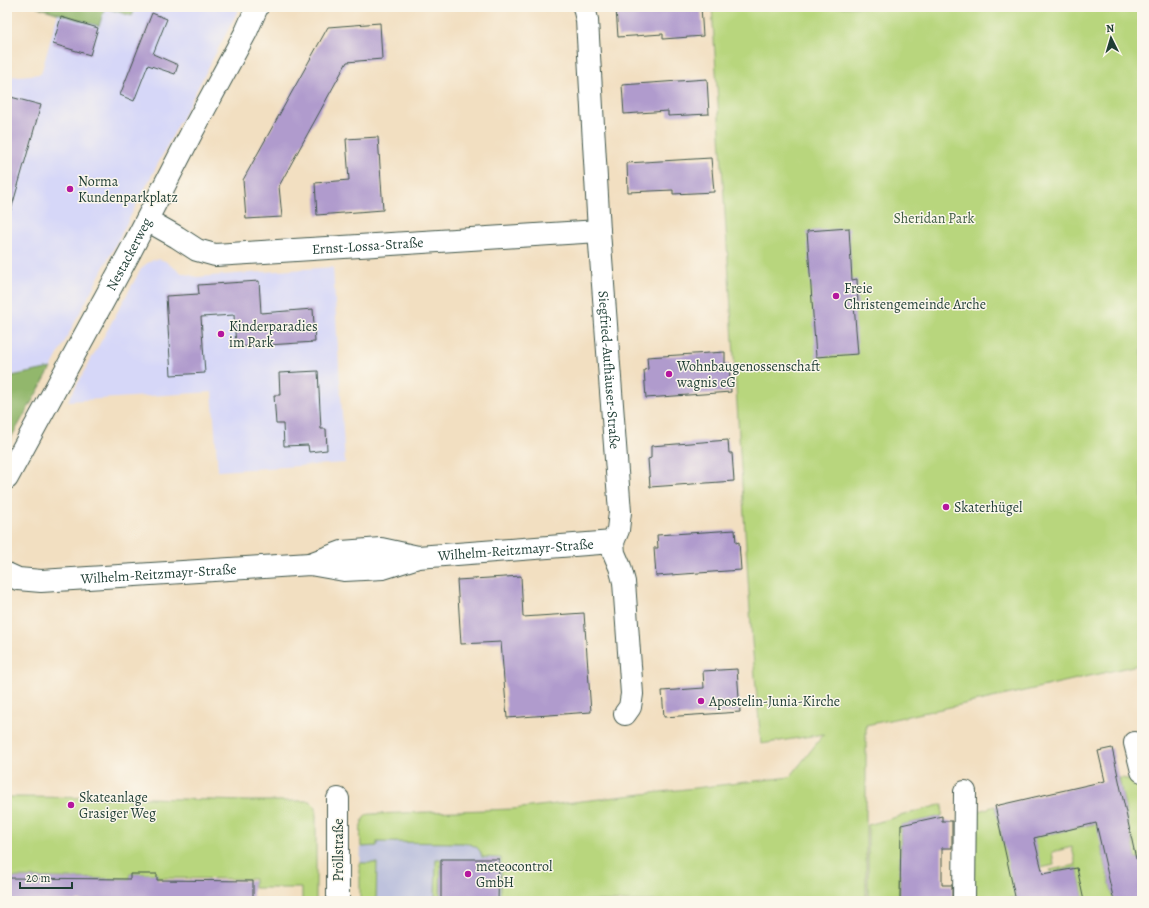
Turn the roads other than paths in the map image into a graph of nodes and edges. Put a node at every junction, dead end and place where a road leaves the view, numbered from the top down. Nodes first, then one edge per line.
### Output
1 (257, 7) edge
2 (587, 11) edge
3 (147, 220) junction
4 (598, 231) junction
5 (7, 478) edge
6 (613, 542) junction
7 (7, 574) edge
8 (625, 714) dead end
9 (1135, 743) dead end
10 (1142, 771) edge
11 (965, 792) dead end
12 (338, 799) dead end
13 (338, 901) edge
14 (964, 901) edge

1 - 3 street, Nestackerweg
2 - 4 street, Siegfried-Aufhäuser-Straße
3 - 4 street, Ernst-Lossa-Straße
3 - 5 street, Nestackerweg
4 - 6 street, Siegfried-Aufhäuser-Straße
6 - 7 street, Wilhelm-Reitzmayr-Straße
6 - 8 street, Siegfried-Aufhäuser-Straße
9 - 10 street
11 - 14 street
12 - 13 street, Pröllstraße

